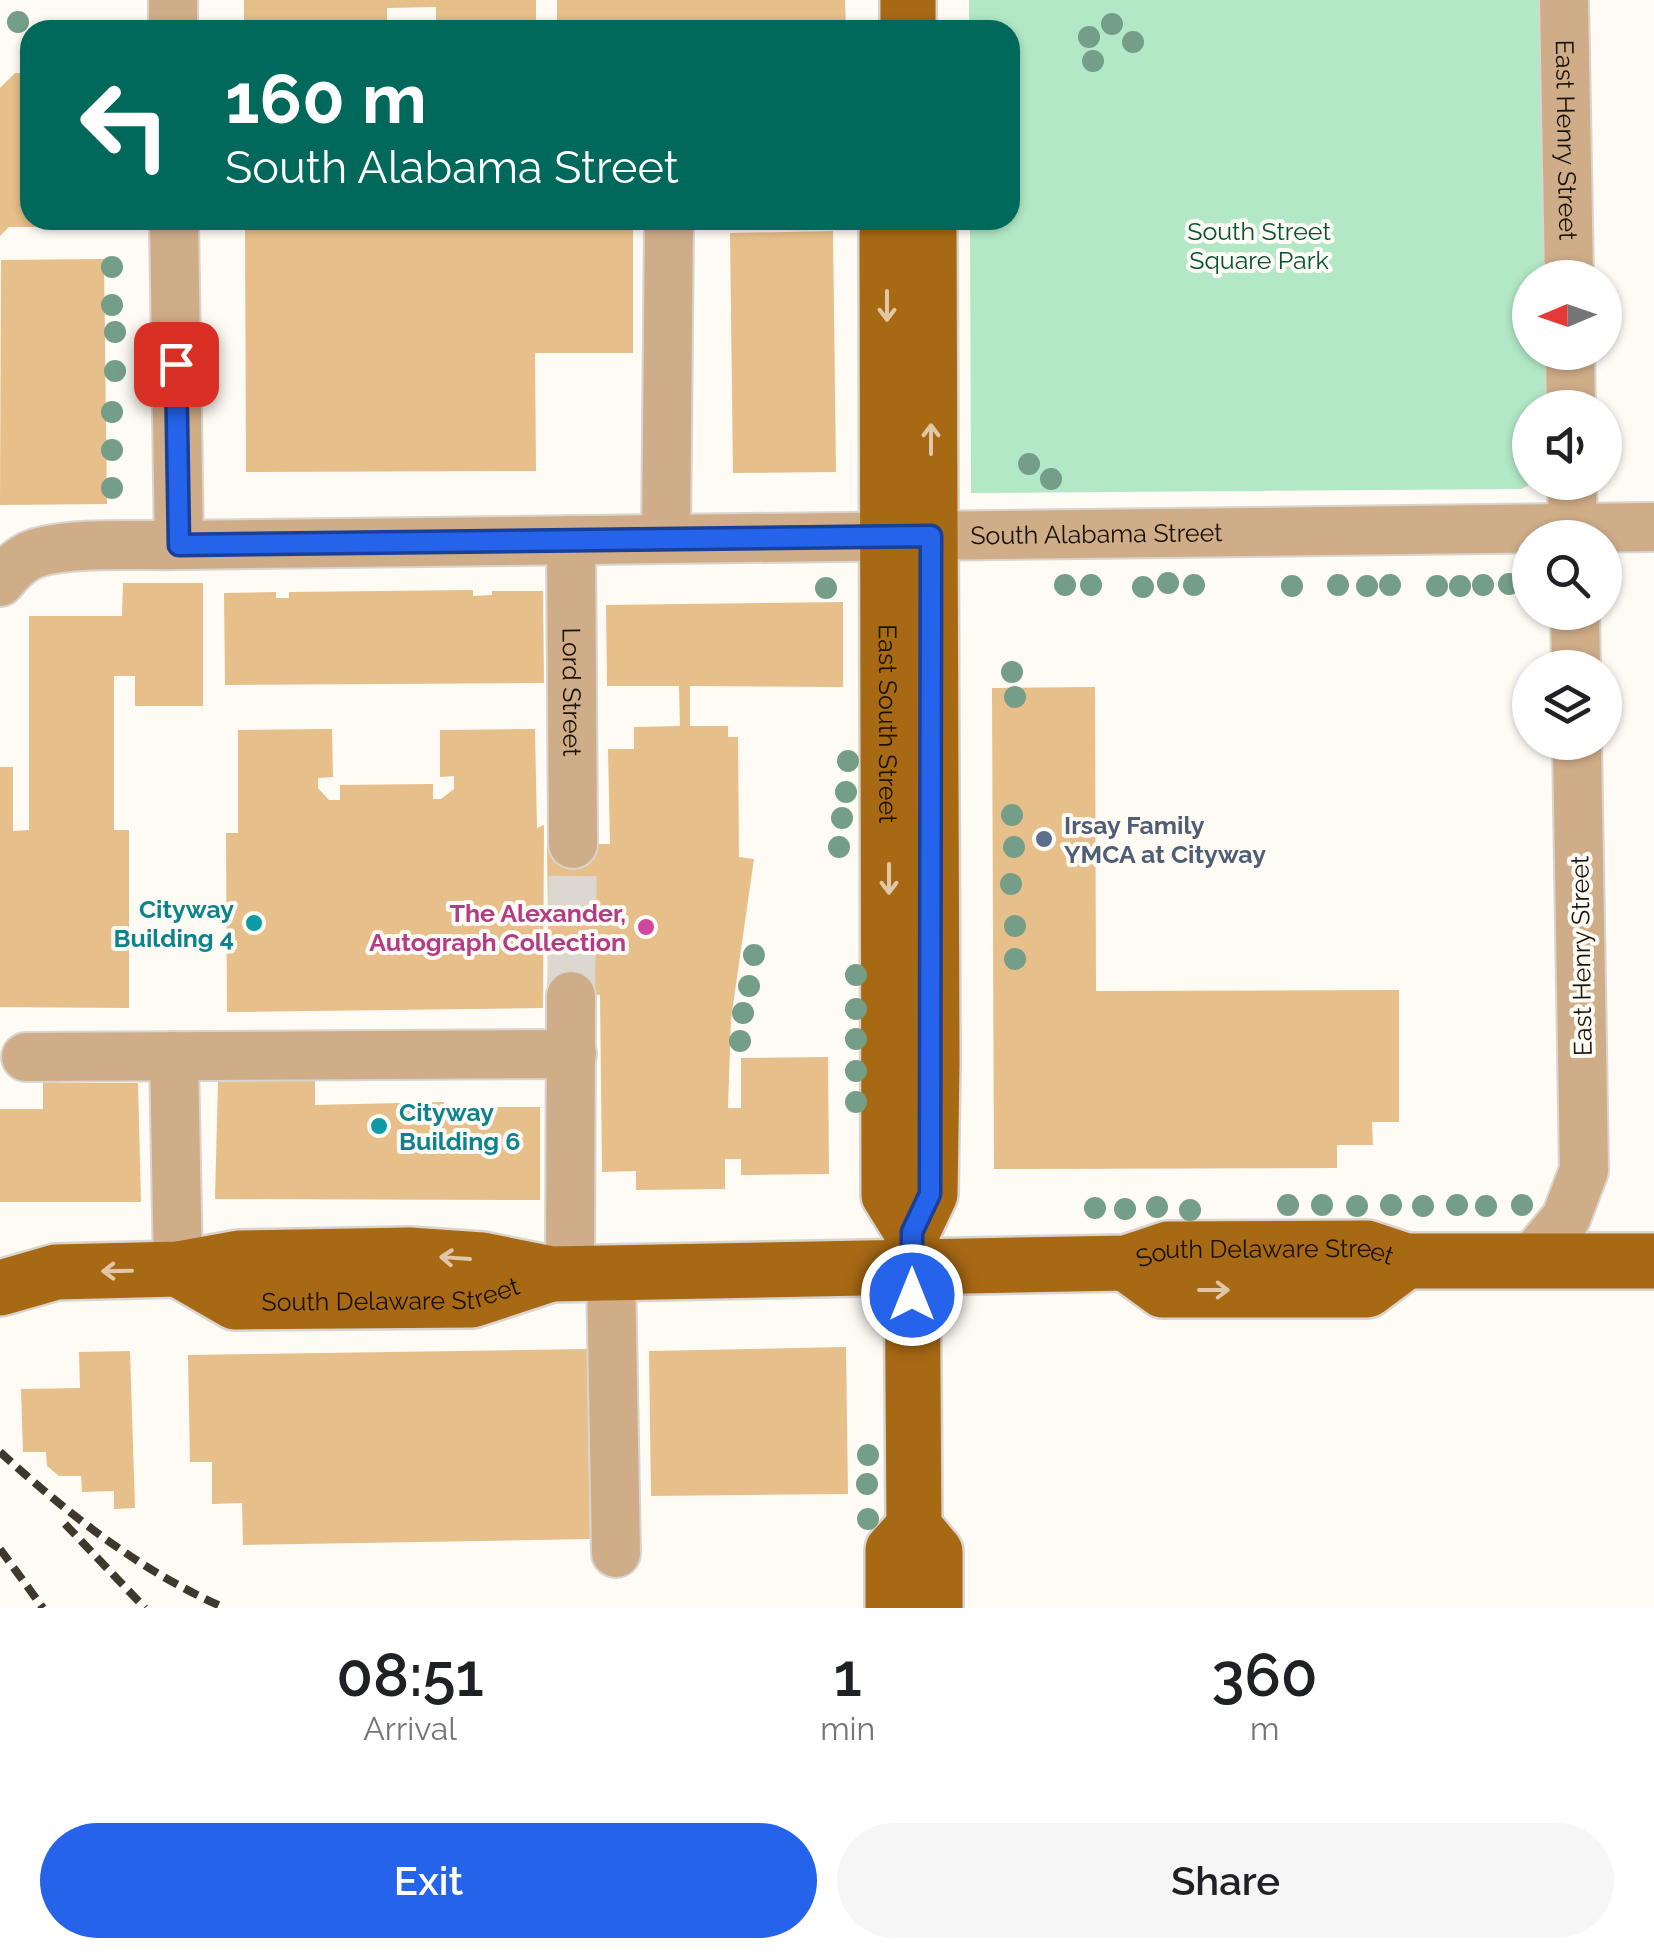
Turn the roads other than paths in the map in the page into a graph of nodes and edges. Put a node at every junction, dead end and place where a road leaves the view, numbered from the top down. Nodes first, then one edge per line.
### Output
1 (1564, 0) edge
2 (174, 230) edge
3 (669, 230) edge
4 (893, 230) edge
5 (1568, 260) edge
6 (1573, 516) edge
7 (1654, 527) edge
8 (910, 536) junction
9 (666, 539) junction
10 (571, 540) junction
11 (179, 545) junction
12 (0, 582) edge
13 (1577, 760) edge
14 (573, 844) tunnel mouth
15 (571, 996) tunnel mouth
16 (572, 1054) junction
17 (174, 1056) junction
18 (26, 1057) dead end
19 (1584, 1170) junction
20 (913, 1250) junction
21 (0, 1253) edge
22 (1530, 1262) junction
23 (1598, 1262) junction
24 (1654, 1262) edge
25 (178, 1270) junction
26 (56, 1272) junction
27 (578, 1274) junction
28 (0, 1288) edge
29 (914, 1527) junction
30 (616, 1553) dead end
31 (893, 1608) edge
32 (935, 1608) edge

1 - 5 street, East Henry Street
2 - 11 street
3 - 9 street
4 - 8 main road, East South Street
6 - 7 street, South Alabama Street
6 - 8 street, South Alabama Street
8 - 9 street, South Alabama Street
8 - 20 main road, East South Street
9 - 10 street, South Alabama Street
10 - 11 street, South Alabama Street
10 - 14 street, Lord Street
11 - 12 street, South Alabama Street
13 - 19 street, East Henry Street
15 - 16 street
16 - 17 street
16 - 27 street
17 - 18 street
17 - 25 street
19 - 22 street, East Henry Street
19 - 23 street, East Henry Street
20 - 22 main road, South Delaware Street
20 - 27 main road, South Delaware Street
20 - 29 main road, East South Street
21 - 26 main road, South Delaware Street
22 - 23 main road, South Delaware Street
23 - 24 main road, South Delaware Street
25 -> 26 main road, South Delaware Street
25 - 27 main road, South Delaware Street
26 - 28 main road, South Delaware Street
27 - 30 street
29 - 31 main road, East South Street
29 - 32 main road, East South Street

